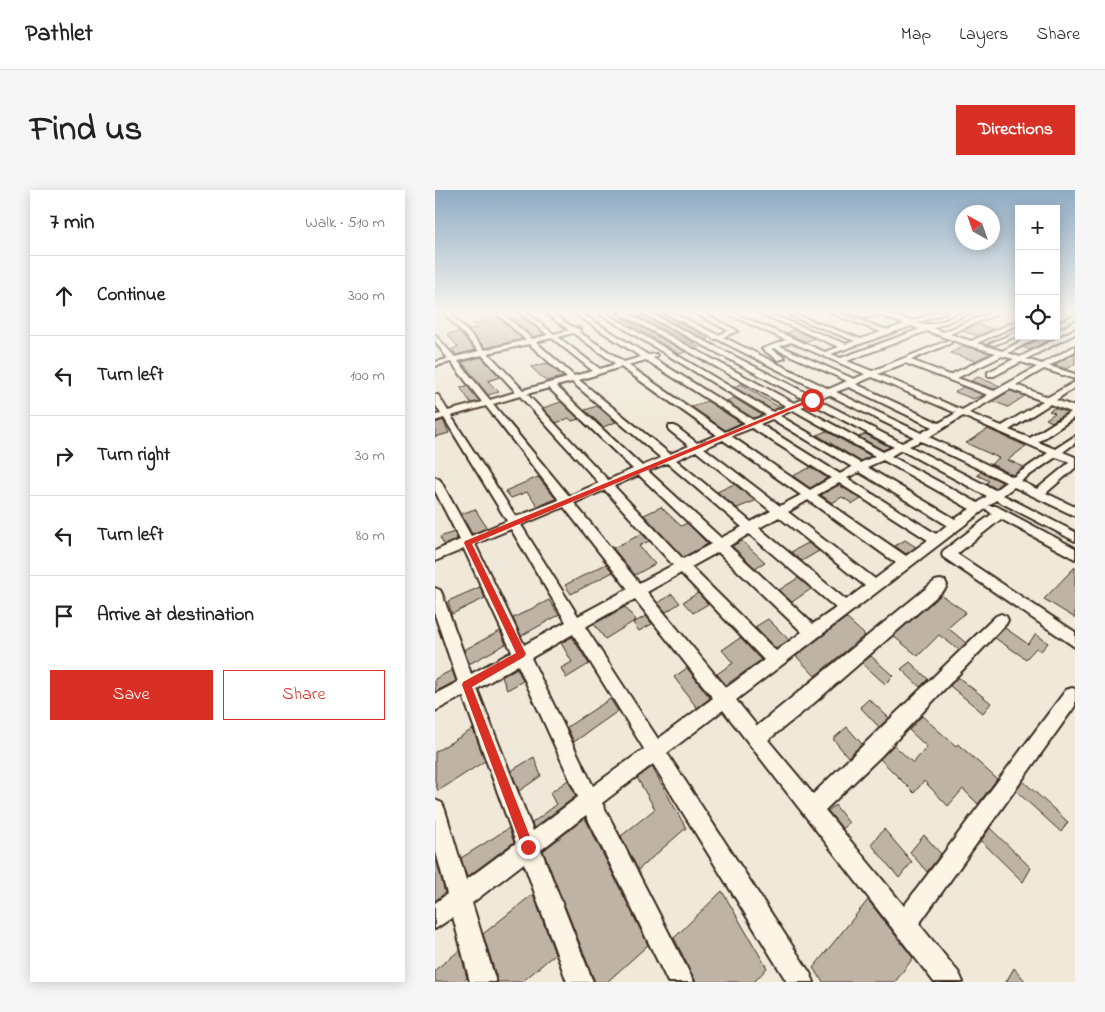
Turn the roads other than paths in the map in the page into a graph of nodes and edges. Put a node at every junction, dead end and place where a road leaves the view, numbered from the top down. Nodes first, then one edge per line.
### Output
1 (444, 349) edge
2 (480, 349) edge
3 (501, 349) edge
4 (539, 349) edge
5 (568, 349) edge
6 (599, 349) edge
7 (634, 349) edge
8 (662, 349) edge
9 (677, 349) edge
10 (687, 349) edge
11 (715, 349) edge
12 (749, 349) edge
13 (768, 349) edge
14 (780, 349) edge
15 (813, 349) edge
16 (839, 349) edge
17 (872, 349) edge
18 (990, 349) edge
19 (1011, 349) edge
20 (1038, 349) edge
21 (1073, 349) edge
22 (933, 350) joint
23 (667, 352) junction
24 (484, 353) junction
25 (943, 353) dead end
26 (1002, 353) junction
27 (825, 354) junction
28 (647, 357) junction
29 (1019, 358) junction
30 (453, 360) junction
31 (841, 361) junction
32 (906, 361) junction
33 (435, 364) edge
34 (622, 364) junction
35 (792, 364) dead end
36 (1041, 366) junction
37 (1002, 368) junction
38 (598, 371) junction
39 (991, 374) dead end
40 (873, 375) junction
41 (1025, 376) junction
42 (1075, 376) edge
43 (572, 378) junction
44 (950, 378) junction
45 (1075, 384) edge
46 (550, 385) junction
47 (1008, 385) junction
48 (843, 386) junction
49 (521, 394) junction
50 (993, 394) junction
51 (435, 397) edge
52 (812, 400) junction
53 (1049, 401) junction
54 (487, 404) junction
55 (793, 408) junction
56 (960, 412) junction
57 (1075, 412) edge
58 (441, 416) edge
59 (773, 416) junction
60 (754, 424) junction
61 (938, 426) junction
62 (672, 428) dead end
63 (1003, 430) junction
64 (725, 435) junction
65 (921, 436) junction
66 (1075, 439) edge
67 (1031, 442) junction
68 (697, 446) junction
69 (901, 446) junction
70 (1055, 452) junction
71 (883, 455) junction
72 (668, 458) junction
73 (1075, 462) edge
74 (858, 468) junction
75 (641, 470) junction
76 (839, 478) junction
77 (435, 480) edge
78 (1013, 482) junction
79 (605, 484) junction
80 (1038, 494) junction
81 (809, 495) junction
82 (565, 501) junction
83 (985, 503) junction
84 (1073, 508) edge
85 (779, 512) junction
86 (1000, 514) junction
87 (514, 523) junction
88 (956, 525) junction
89 (751, 528) junction
90 (1075, 537) edge
91 (937, 540) junction
92 (468, 543) junction
93 (720, 545) junction
94 (1075, 554) edge
95 (435, 556) edge
96 (906, 563) junction
97 (682, 566) junction
98 (940, 585) dead end
99 (875, 586) junction
100 (638, 591) junction
101 (435, 594) edge
102 (846, 608) junction
103 (1001, 620) dead end
104 (575, 626) junction
105 (813, 633) junction
106 (1075, 640) edge
107 (521, 654) junction
108 (775, 661) junction
109 (467, 685) junction
110 (1072, 696) dead end
111 (725, 699) junction
112 (435, 703) edge
113 (756, 738) junction
114 (655, 752) junction
115 (590, 800) junction
116 (812, 809) junction
117 (435, 810) edge
118 (528, 847) junction
119 (461, 898) junction
120 (435, 918) edge
121 (905, 924) junction
122 (483, 982) edge
123 (580, 982) edge
124 (681, 982) edge
125 (801, 982) edge
126 (950, 982) edge

1 - 30 street
2 - 24 street
3 - 24 street
4 - 43 street
5 - 38 street
6 - 34 street
7 - 28 street
8 - 23 street
9 - 23 street
10 - 55 street
11 - 52 street
12 - 48 street
13 - 35 street
14 - 48 street
15 - 27 street
16 - 27 street
17 - 31 street
18 - 26 street
19 - 26 street
20 - 29 street
21 - 36 street
22 - 25 street
22 - 32 street
23 - 28 street
23 - 59 street
24 - 30 street
24 - 49 street
26 - 29 street
26 - 44 street
27 - 31 street
28 - 34 street
28 - 60 street
29 - 36 street
29 - 37 street
30 - 33 street
30 - 54 street
31 - 40 street
32 - 40 street
32 - 44 street
34 - 38 street
34 - 64 street
36 - 41 street
36 - 42 street
37 - 39 street
37 - 41 street
38 - 43 street
40 - 48 street
40 - 56 street
41 - 47 street
43 - 46 street
43 - 72 street
44 - 50 street
45 - 53 street
46 - 49 street
46 - 75 street
47 - 50 street
47 - 53 street
48 - 52 street
48 - 61 street
48 - 65 street
49 - 54 street
49 - 79 street
50 - 56 street
51 - 58 street
52 - 55 street
52 - 69 street
53 - 57 street
53 - 63 street
54 - 58 street
54 - 82 street
55 - 59 street
55 - 71 street
56 - 61 street
56 - 63 street
57 - 67 street
58 - 87 street
59 - 60 street
59 - 74 street
60 - 64 street
60 - 76 street
61 - 65 street
62 - 68 street
63 - 67 street
64 - 68 street
64 - 81 street
65 - 69 street
65 - 78 street
66 - 70 street
67 - 70 street
68 - 72 street
68 - 85 street
69 - 71 street
69 - 83 street
70 - 73 street
70 - 78 street
71 - 74 street
71 - 83 street
72 - 75 street
72 - 89 street
73 - 80 street
74 - 76 street
74 - 88 street
75 - 79 street
75 - 93 street
76 - 81 street
76 - 91 street
77 - 92 street
78 - 80 street
78 - 83 street
79 - 82 street
79 - 97 street
80 - 84 street
81 - 85 street
81 - 96 street
82 - 87 street
82 - 100 street
83 - 86 street
83 - 88 street
83 - 90 street
85 - 89 street
85 - 99 street
86 - 94 street
86 - 106 street
87 - 92 street
87 - 104 street
88 - 91 street
89 - 93 street
89 - 102 street
91 - 96 street
92 - 95 street
92 - 107 street
93 - 97 street
93 - 105 street
96 - 99 street
97 - 100 street
97 - 108 street
98 - 113 street
99 - 102 street
100 - 104 street
100 - 111 street
101 - 109 street
102 - 105 street
103 - 116 street
104 - 107 street
104 - 114 street
105 - 108 street
107 - 109 street
107 - 115 street
108 - 111 street
109 - 112 street
109 - 118 street
110 - 121 street
111 - 113 street
111 - 114 street
113 - 116 street
114 - 115 street
114 - 125 street
115 - 118 street
115 - 124 street
116 - 121 street
117 - 119 street
118 - 119 street
118 - 123 street
119 - 120 street
119 - 122 street
121 - 126 street

